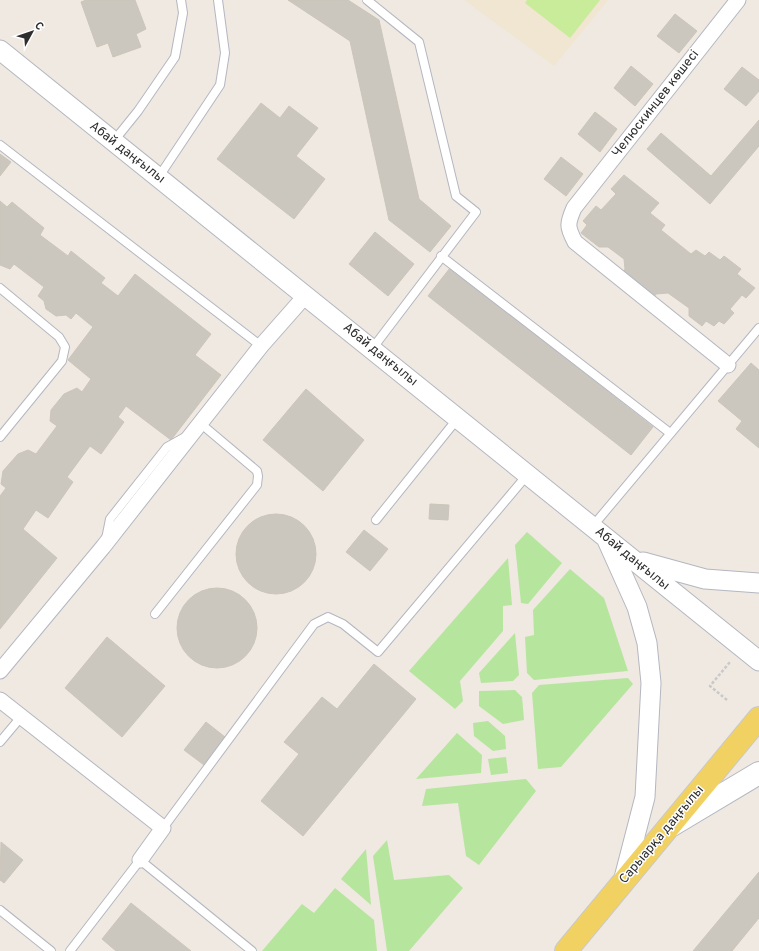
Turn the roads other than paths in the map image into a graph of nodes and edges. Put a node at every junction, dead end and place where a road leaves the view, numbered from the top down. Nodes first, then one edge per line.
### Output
1 (181, 0) edge
2 (218, 0) edge
3 (367, 0) edge
4 (738, 0) edge
5 (0, 50) edge
6 (113, 142) junction
7 (0, 145) edge
8 (158, 178) junction
9 (441, 256) junction
10 (0, 288) edge
11 (306, 295) junction
12 (759, 328) edge
13 (261, 346) junction
14 (372, 349) junction
15 (728, 365) junction
16 (458, 418) junction
17 (197, 428) junction
18 (670, 433) junction
19 (0, 437) edge
20 (528, 474) junction
21 (376, 520) dead end
22 (599, 532) junction
23 (630, 557) junction
24 (759, 583) edge
25 (155, 614) dead end
26 (759, 661) edge
27 (0, 671) edge
28 (0, 700) edge
29 (21, 716) junction
30 (759, 718) edge
31 (0, 742) edge
32 (759, 773) edge
33 (669, 826) junction
34 (163, 828) junction
35 (140, 860) junction
36 (624, 882) junction
37 (0, 910) edge
38 (51, 951) edge
39 (70, 951) edge
40 (252, 951) edge
41 (566, 951) edge

1 - 6 lane
2 - 8 lane
3 - 9 lane
4 - 15 street, Челюскинцев көшесі
5 - 6 street, Абай даңғылы
6 - 8 street, Абай даңғылы
7 - 13 lane
8 - 11 street, Абай даңғылы
9 - 14 lane
9 - 18 lane
10 - 19 lane
11 - 13 street
11 - 14 street, Абай даңғылы
12 - 15 lane
13 - 17 street
14 - 16 street, Абай даңғылы
15 - 18 lane
16 - 20 street, Абай даңғылы
16 - 21 lane
17 - 25 lane
17 - 27 street
18 - 22 lane
20 - 22 street, Абай даңғылы
20 - 34 lane
22 - 23 street, Абай даңғылы
22 - 36 street
23 - 24 street
23 - 26 street, Абай даңғылы
28 - 29 street
29 - 31 lane
29 - 34 street
30 - 33 main road, Сарыарқа даңғылы
32 - 33 main road
33 - 36 main road, Сарыарқа даңғылы
34 - 35 street
35 - 39 lane
35 - 40 lane
36 - 41 main road, Сарыарқа даңғылы
37 - 38 lane

